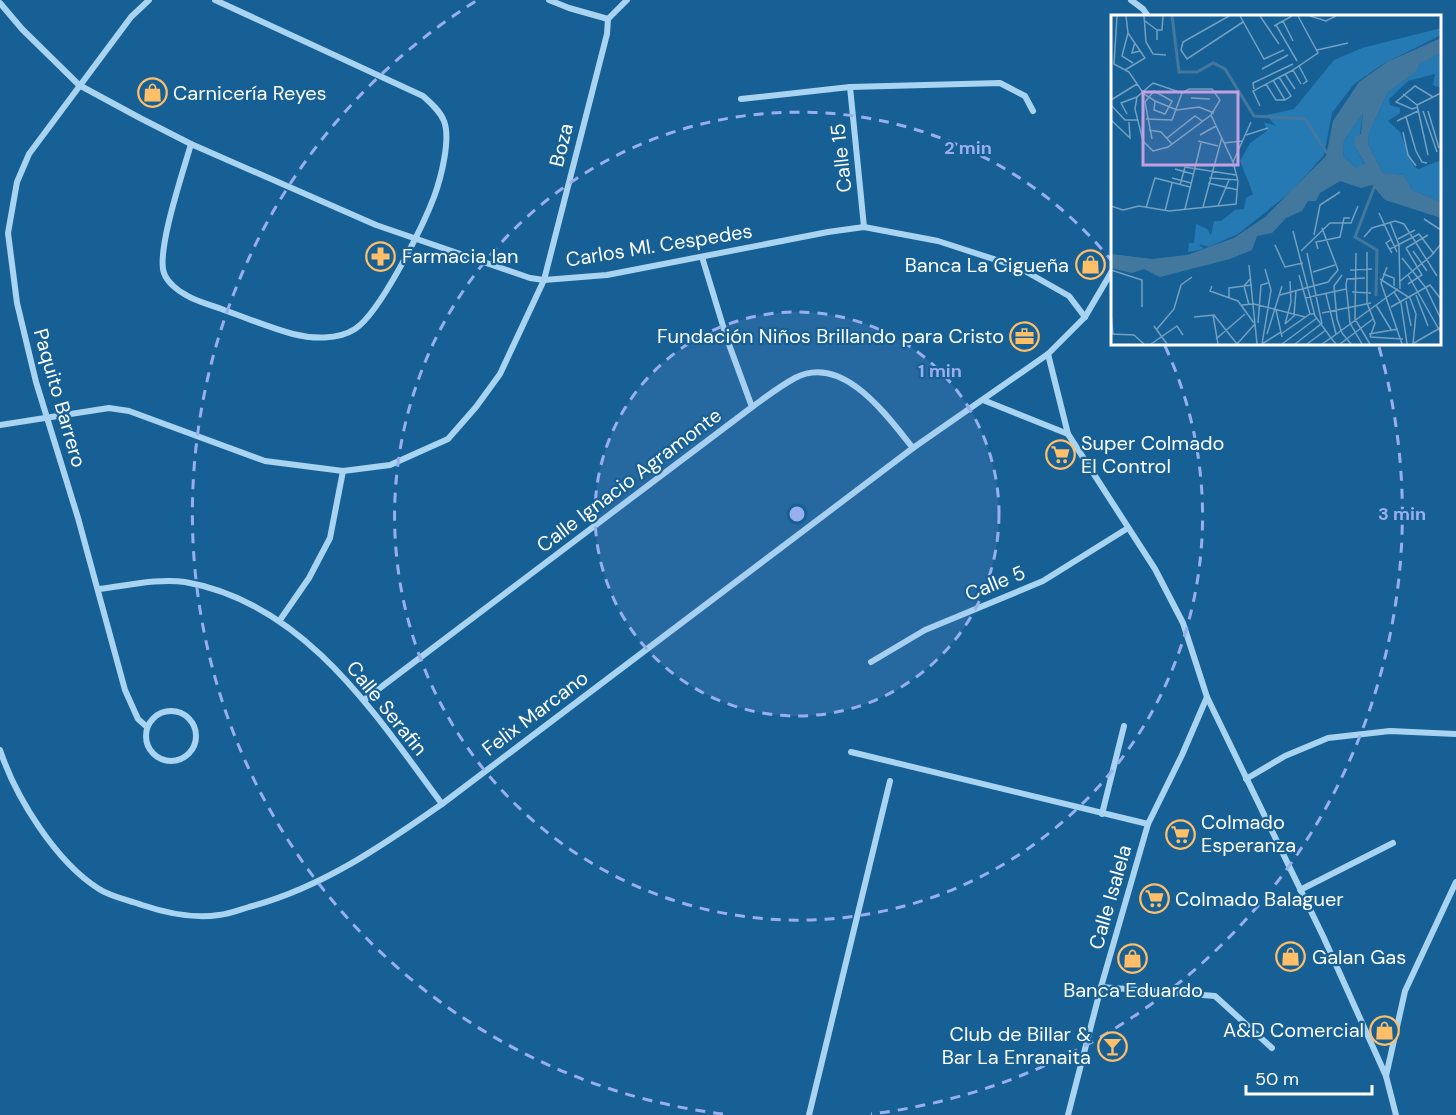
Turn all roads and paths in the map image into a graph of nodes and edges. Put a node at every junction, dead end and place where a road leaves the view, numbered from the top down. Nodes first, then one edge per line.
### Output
1 (149, 0) edge
2 (215, 0) edge
3 (549, 0) edge
4 (627, 0) edge
5 (1131, 0) edge
6 (0, 3) edge
7 (1147, 15) edge
8 (608, 19) junction
9 (79, 85) junction
10 (850, 87) junction
11 (741, 99) dead end
12 (1034, 111) dead end
13 (191, 144) junction
14 (864, 226) junction
15 (414, 239) junction
16 (702, 257) junction
17 (1111, 274) edge
18 (544, 280) junction
19 (1085, 317) junction
20 (1048, 354) junction
21 (983, 400) junction
22 (752, 407) junction
23 (48, 418) junction
24 (0, 425) edge
25 (1068, 434) junction
26 (913, 448) junction
27 (343, 471) junction
28 (1128, 528) junction
29 (99, 589) junction
30 (280, 620) junction
31 (872, 662) dead end
32 (1207, 697) junction
33 (364, 700) junction
34 (1124, 726) dead end
35 (147, 727) junction
36 (1456, 734) edge
37 (0, 750) edge
38 (851, 752) dead end
39 (1246, 779) junction
40 (890, 781) dead end
41 (442, 804) junction
42 (1102, 814) junction
43 (1148, 824) junction
44 (1393, 843) dead end
45 (1456, 882) edge
46 (1300, 890) junction
47 (1101, 987) junction
48 (1272, 1048) dead end
49 (1386, 1076) junction
50 (808, 1115) edge
51 (1068, 1115) edge
52 (1396, 1115) edge

1 - 9 street, Paquito Barrero
2 - 15 street
3 - 8 street
4 - 8 street
5 - 7 street
6 - 9 street, Carlos Ml. Cespedes
8 - 18 street, Boza
9 - 13 street, Carlos Ml. Cespedes
9 - 23 street, Paquito Barrero
10 - 11 street
10 - 12 street
10 - 14 street, Calle 15
13 - 15 street, Carlos Ml. Cespedes
13 - 15 street
14 - 16 street, Carlos Ml. Cespedes
14 - 19 street, Carlos Ml. Cespedes
15 - 18 street, Carlos Ml. Cespedes
16 - 18 street, Carlos Ml. Cespedes
16 - 22 street
17 - 19 street, Felix Marcano
18 - 27 street, Boza
19 - 20 street, Felix Marcano
20 - 21 street, Felix Marcano
20 - 25 street
21 - 25 street
21 - 26 street, Felix Marcano
22 - 26 street, Calle Ignacio Agramonte
22 - 33 street, Calle Ignacio Agramonte
23 - 24 street, Boza
23 - 27 street, Boza
23 - 29 street, Paquito Barrero
25 - 28 street
26 - 41 street, Felix Marcano
27 - 30 street
28 - 31 street, Calle 5
28 - 32 street
29 - 30 street, Calle Serafin
29 - 35 street, Paquito Barrero
30 - 33 street, Calle Serafin
32 - 39 street
32 - 43 street, Calle Isalela
33 - 41 street, Calle Serafin
34 - 42 street
35 - 35 street
36 - 39 street
37 - 41 street, Felix Marcano
38 - 42 street
39 - 46 street
40 - 50 street
42 - 43 street
43 - 47 street, Calle Isalela
44 - 46 street
45 - 49 street
46 - 49 street
47 - 48 street
47 - 51 street, Calle Isalela
49 - 52 street

